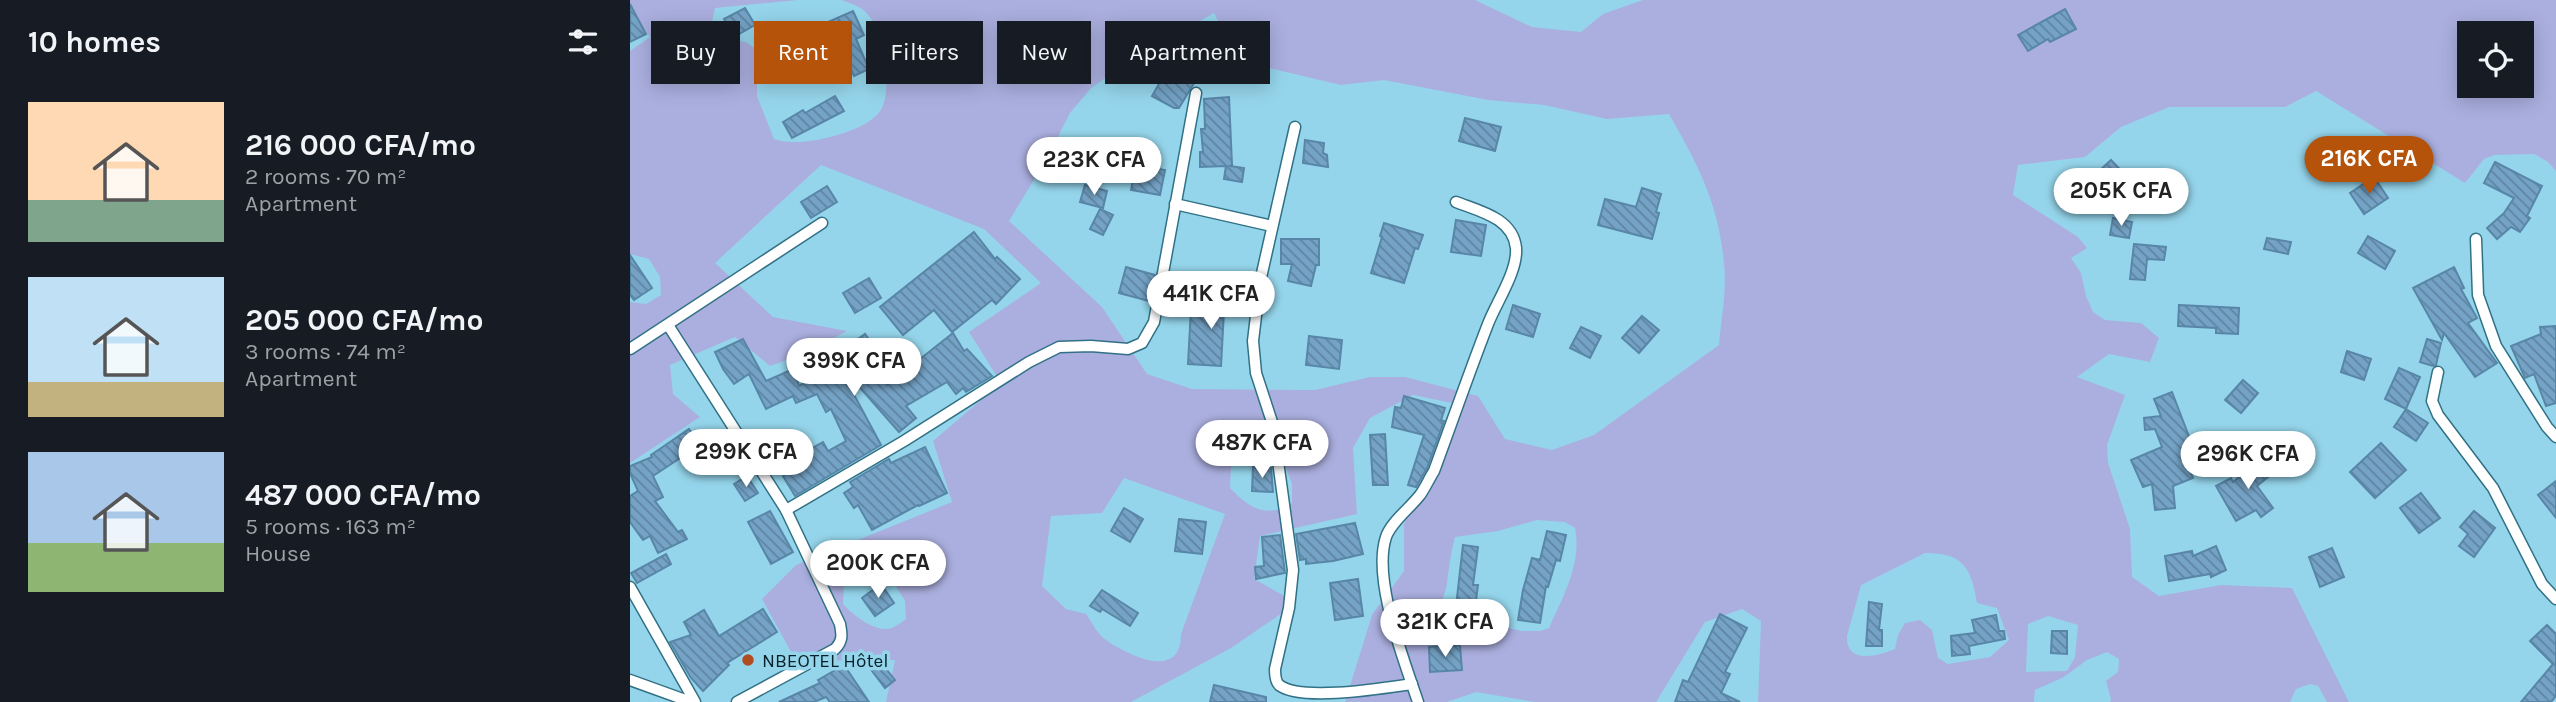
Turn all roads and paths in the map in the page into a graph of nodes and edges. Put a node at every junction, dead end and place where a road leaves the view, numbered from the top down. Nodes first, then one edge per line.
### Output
1 (1196, 93) dead end
2 (1295, 127) dead end
3 (1456, 202) dead end
4 (1175, 204) junction
5 (822, 223) dead end
6 (1272, 226) junction
7 (2476, 239) dead end
8 (668, 325) junction
9 (630, 349) edge
10 (2438, 372) dead end
11 (2556, 437) edge
12 (786, 510) junction
13 (630, 587) edge
14 (2556, 599) edge
15 (630, 680) edge
16 (1412, 684) junction
17 (693, 702) edge
18 (737, 702) edge
19 (1418, 702) edge

1 - 4 street
2 - 6 street
3 - 16 street
4 - 6 street
4 - 12 street
5 - 8 street
6 - 16 street
7 - 11 street
8 - 9 street
8 - 12 street
10 - 14 street
12 - 18 street
13 - 17 street
15 - 17 street
16 - 19 street

